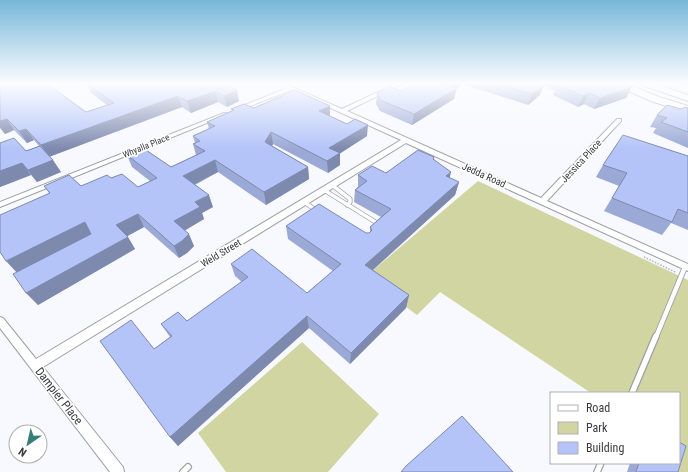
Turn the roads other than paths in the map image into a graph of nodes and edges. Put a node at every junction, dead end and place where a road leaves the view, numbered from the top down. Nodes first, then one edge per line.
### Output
1 (249, 105) edge
2 (329, 105) edge
3 (355, 105) edge
4 (677, 105) edge
5 (688, 109) edge
6 (343, 111) junction
7 (619, 120) dead end
8 (406, 140) junction
9 (332, 185) junction
10 (324, 190) junction
11 (304, 202) junction
12 (542, 202) junction
13 (0, 205) edge
14 (347, 205) junction
15 (323, 214) edge
16 (377, 223) edge
17 (687, 268) edge
18 (0, 321) edge
19 (36, 366) junction
20 (632, 392) edge
21 (118, 472) edge

1 - 13 street, Whyalla Place
2 - 6 street, Jedda Road
3 - 6 street
4 - 5 highway
6 - 8 street, Jedda Road
7 - 12 street, Jessica Place
8 - 9 street, Weld Street
8 - 12 street, Jedda Road
9 - 10 street, Weld Street
9 - 14 lane
10 - 11 street, Weld Street
10 - 14 lane
11 - 15 lane
11 - 19 street, Weld Street
12 - 17 street, Jedda Road
14 - 16 lane
17 - 20 lane
18 - 19 street, Dampier Place
19 - 21 street, Dampier Place

